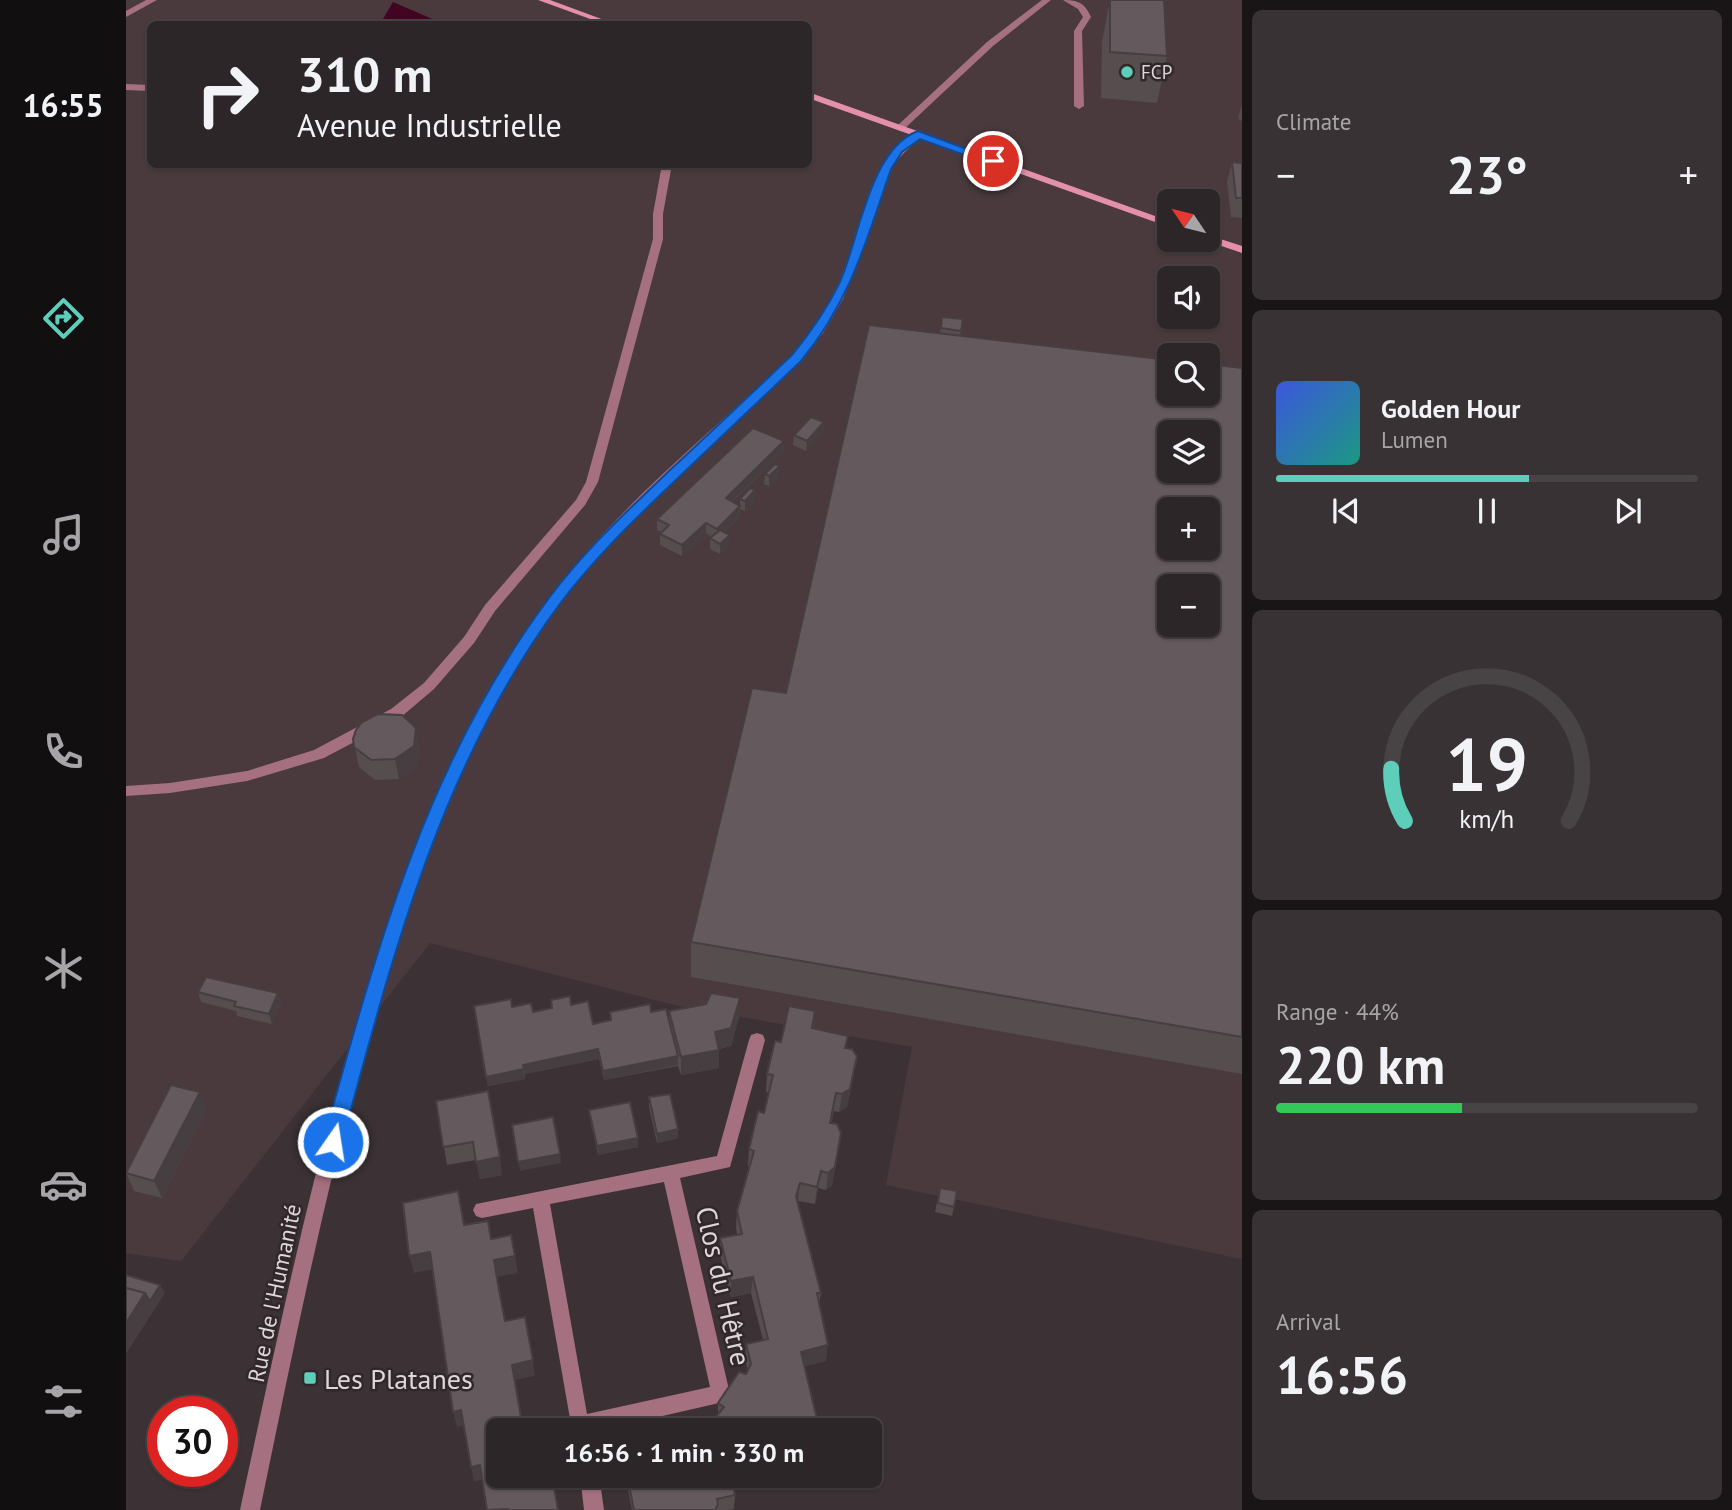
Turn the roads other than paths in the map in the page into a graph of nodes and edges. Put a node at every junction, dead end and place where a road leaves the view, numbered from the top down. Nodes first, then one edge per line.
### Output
1 (153, 0) edge
2 (542, 0) edge
3 (1047, 0) edge
4 (1067, 0) edge
5 (126, 13) edge
6 (602, 21) edge
7 (126, 87) edge
8 (147, 88) edge
9 (812, 96) edge
10 (1079, 106) dead end
11 (900, 128) junction
12 (918, 134) junction
13 (666, 168) edge
14 (1157, 220) edge
15 (1220, 242) edge
16 (1242, 250) edge
17 (126, 790) edge
18 (757, 1040) dead end
19 (670, 1173) junction
20 (540, 1199) junction
21 (482, 1210) dead end
22 (579, 1418) edge
23 (619, 1418) edge
24 (591, 1488) edge
25 (250, 1510) edge
26 (594, 1510) edge

1 - 5 street
2 - 6 street
3 - 11 street
4 - 10 street
7 - 8 street
9 - 11 street
11 - 12 street
12 - 14 street
12 - 25 street, Rue de l'Humanité
13 - 17 street
15 - 16 street
18 - 19 street
19 - 20 street
19 - 23 street, Clos du Hêtre
20 - 21 street
20 - 22 street, Clos du Hêtre
24 - 26 street

